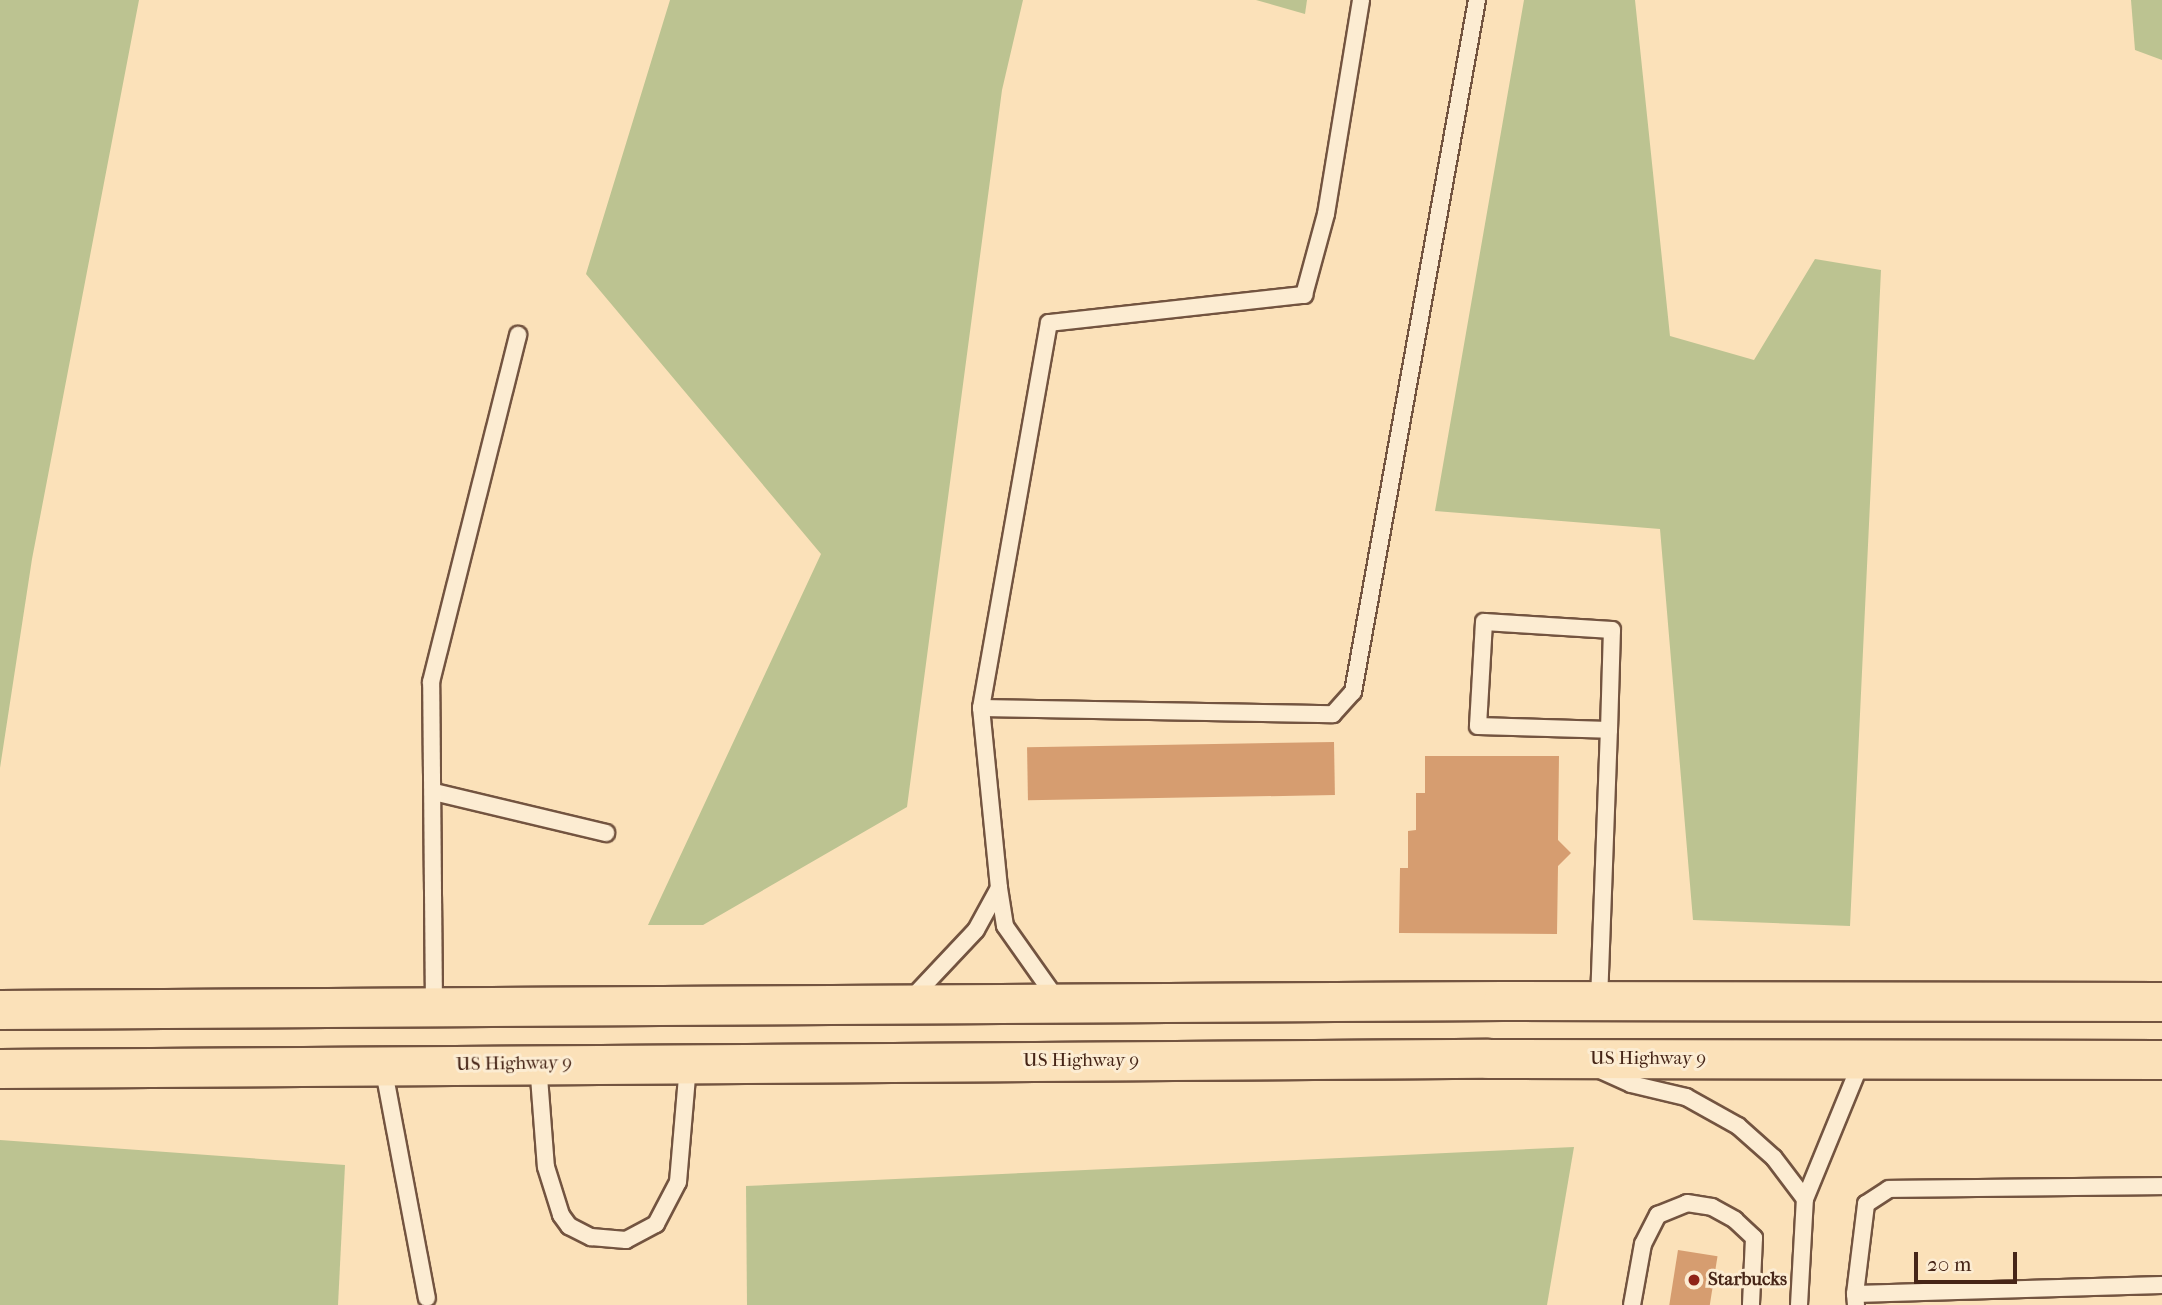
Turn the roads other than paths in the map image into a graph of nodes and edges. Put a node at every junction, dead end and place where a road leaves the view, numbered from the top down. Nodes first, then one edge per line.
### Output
1 (1361, 0) edge
2 (1477, 0) edge
3 (518, 335) dead end
4 (981, 708) junction
5 (1609, 730) junction
6 (434, 792) junction
7 (606, 833) dead end
8 (999, 888) junction
9 (1599, 1001) junction
10 (2162, 1002) edge
11 (906, 1003) junction
12 (1059, 1003) junction
13 (434, 1006) junction
14 (0, 1010) edge
15 (1577, 1059) junction
16 (1862, 1059) junction
17 (2162, 1060) edge
18 (688, 1062) junction
19 (538, 1064) junction
20 (383, 1066) junction
21 (0, 1069) edge
22 (2162, 1186) edge
23 (1805, 1199) junction
24 (2162, 1285) edge
25 (427, 1298) dead end
26 (1855, 1299) edge
27 (1632, 1305) edge
28 (1751, 1305) edge
29 (1800, 1305) edge

1 - 4 lane
2 - 4 lane
3 - 6 lane
4 - 8 lane
5 - 5 lane
5 - 9 lane
6 - 7 lane
6 - 13 lane
8 - 11 lane
8 - 12 lane
9 - 10 highway
9 - 12 highway
11 - 12 highway
11 - 13 highway
13 - 14 highway
15 - 16 highway, US Highway 9
15 - 18 highway, US Highway 9
15 - 23 lane
16 - 17 highway, US Highway 9
16 - 23 lane
18 - 19 highway, US Highway 9
18 - 19 lane
19 - 20 highway, US Highway 9
20 - 21 highway, US Highway 9
20 - 25 lane
22 - 26 lane
23 - 29 lane
24 - 26 lane
27 - 28 lane

